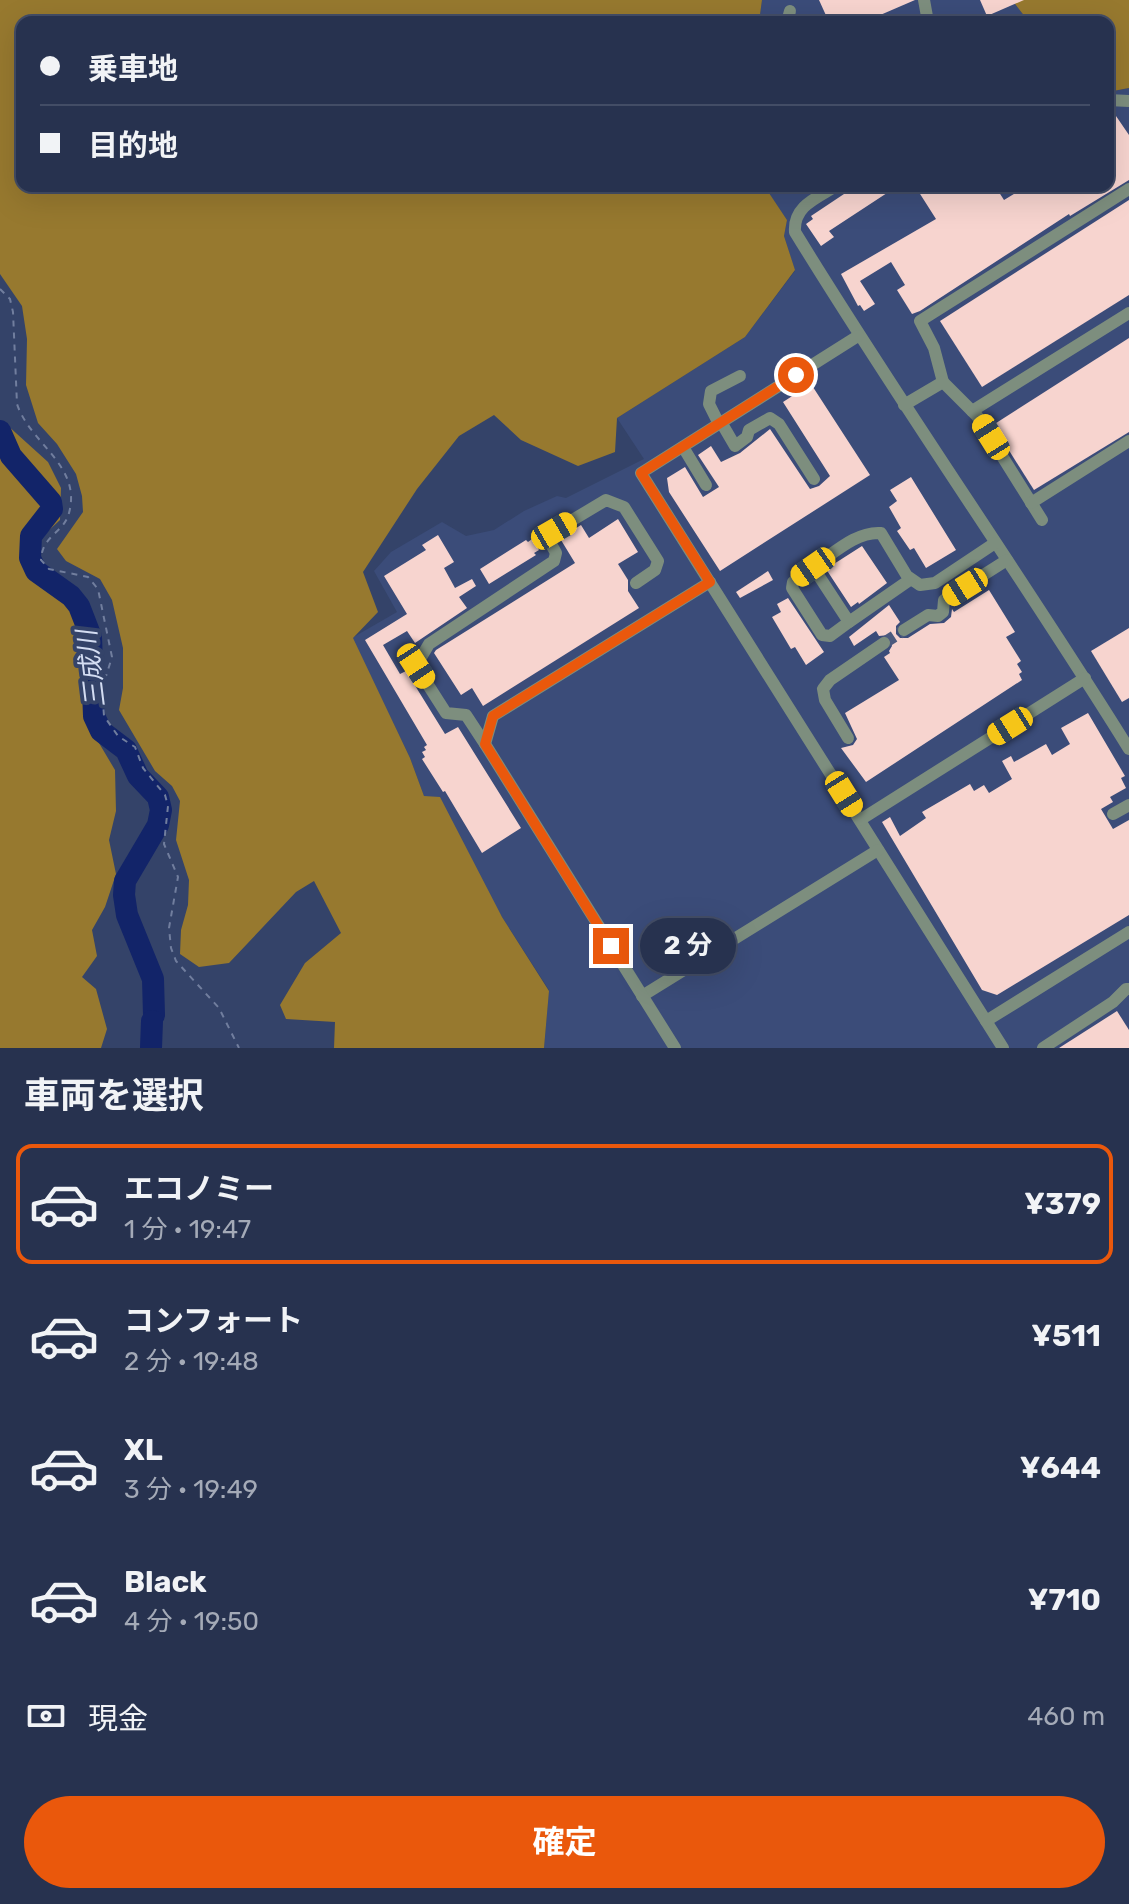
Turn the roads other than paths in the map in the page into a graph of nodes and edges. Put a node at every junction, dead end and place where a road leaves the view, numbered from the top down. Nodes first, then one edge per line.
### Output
1 (1129, 189) edge
2 (813, 192) edge
3 (1129, 313) edge
4 (858, 336) junction
5 (740, 376) dead end
6 (943, 382) junction
7 (904, 405) junction
8 (972, 411) junction
9 (720, 423) junction
10 (1129, 441) edge
11 (683, 447) junction
12 (814, 479) dead end
13 (706, 485) dead end
14 (1031, 503) junction
15 (1042, 520) dead end
16 (995, 543) junction
17 (1007, 560) junction
18 (813, 567) junction
19 (911, 579) junction
20 (710, 582) junction
21 (636, 583) dead end
22 (849, 622) junction
23 (904, 630) tunnel mouth
24 (884, 643) tunnel mouth
25 (1085, 678) junction
26 (848, 738) dead end
27 (485, 744) junction
28 (1129, 749) edge
29 (1129, 805) edge
30 (1113, 814) dead end
31 (860, 820) junction
32 (878, 850) junction
33 (1129, 932) edge
34 (1129, 989) edge
35 (642, 996) junction
36 (986, 1021) junction
37 (675, 1048) edge
38 (1003, 1048) edge
39 (1043, 1048) edge

1 - 6 street
2 - 4 street
3 - 8 street
4 - 7 street
4 - 9 street
5 - 9 street
6 - 7 street
6 - 8 street
7 - 16 street
8 - 14 street
9 - 11 street
9 - 12 street
10 - 14 street
11 - 13 street
11 - 20 street
14 - 15 street
16 - 17 street
16 - 19 street
17 - 23 street
17 - 25 street
18 - 19 street
18 - 22 street
18 - 22 street
19 - 22 street
20 - 27 street
20 - 31 street
21 - 27 street
24 - 26 street
25 - 28 street
25 - 31 street
27 - 35 street
29 - 30 street
31 - 32 street
32 - 35 street
32 - 36 street
33 - 36 street
34 - 39 street
35 - 37 street
36 - 38 street

